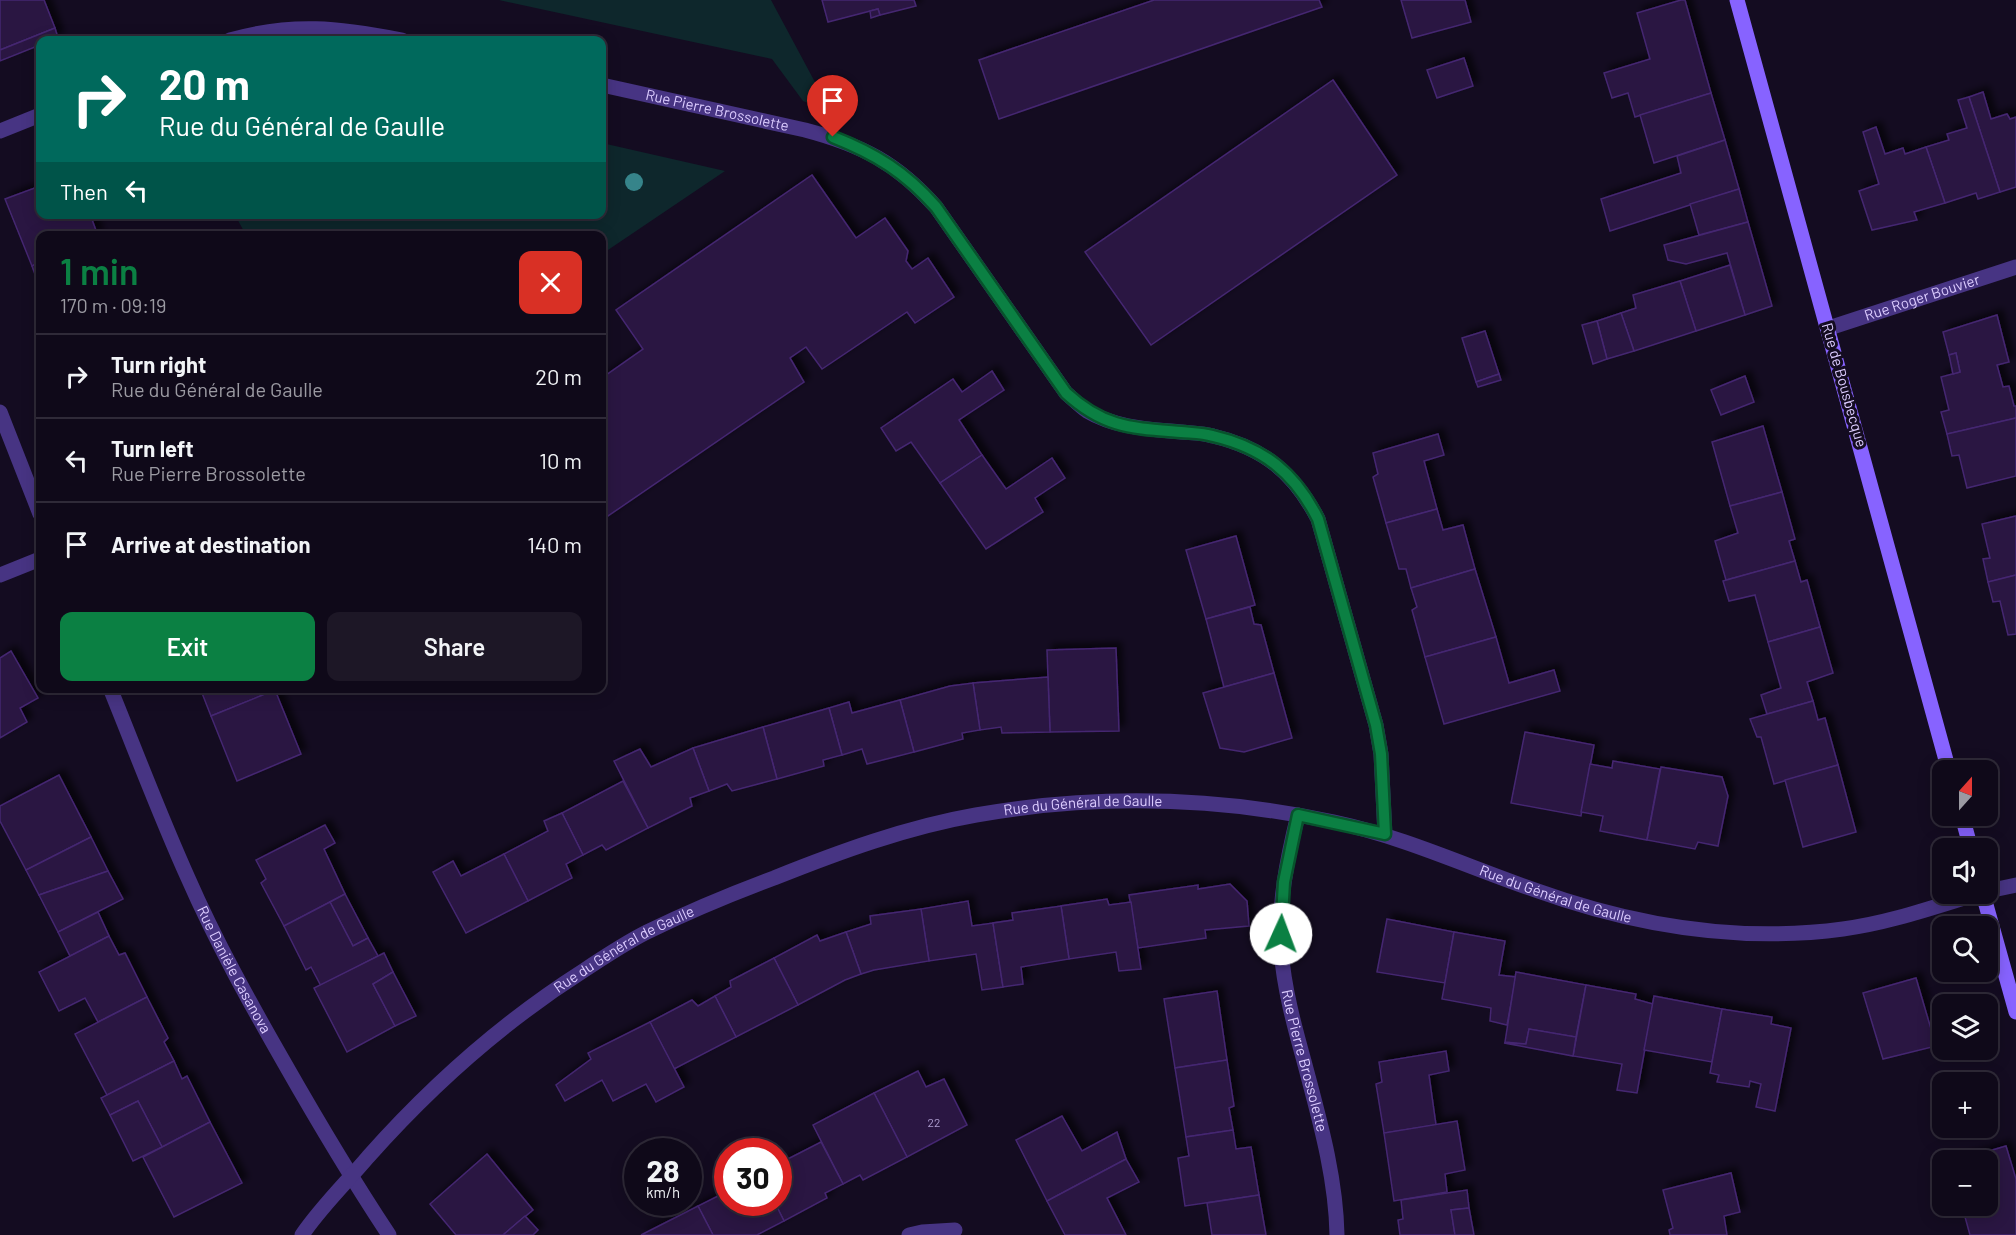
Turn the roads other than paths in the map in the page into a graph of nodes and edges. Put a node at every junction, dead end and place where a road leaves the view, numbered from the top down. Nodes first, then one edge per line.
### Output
1 (1737, 0) edge
2 (249, 36) edge
3 (380, 36) edge
4 (606, 86) edge
5 (36, 117) edge
6 (0, 131) edge
7 (2016, 267) edge
8 (1828, 328) junction
9 (0, 412) edge
10 (36, 504) edge
11 (36, 561) edge
12 (0, 575) edge
13 (113, 693) edge
14 (1947, 760) edge
15 (1298, 815) junction
16 (1385, 834) junction
17 (2016, 885) edge
18 (1998, 889) edge
19 (1943, 904) edge
20 (1986, 904) edge
21 (2016, 1012) edge
22 (350, 1177) junction
23 (955, 1230) dead end
24 (302, 1235) edge
25 (389, 1235) edge
26 (909, 1235) edge
27 (1337, 1235) edge

1 - 8 street, Rue de Bousbecque
2 - 3 street
4 - 16 street, Rue Pierre Brossolette
5 - 6 street
7 - 8 street, Rue Roger Bouvier
8 - 14 street, Rue de Bousbecque
9 - 10 street
11 - 12 street
13 - 22 street, Rue Danièle Casanova
15 - 16 street, Rue du Général de Gaulle
15 - 22 street, Rue du Général de Gaulle
15 - 27 street, Rue Pierre Brossolette
16 - 19 street, Rue du Général de Gaulle
17 - 18 street
20 - 21 street
22 - 24 street, Rue du Général de Gaulle
22 - 25 street, Rue Danièle Casanova
23 - 26 street

